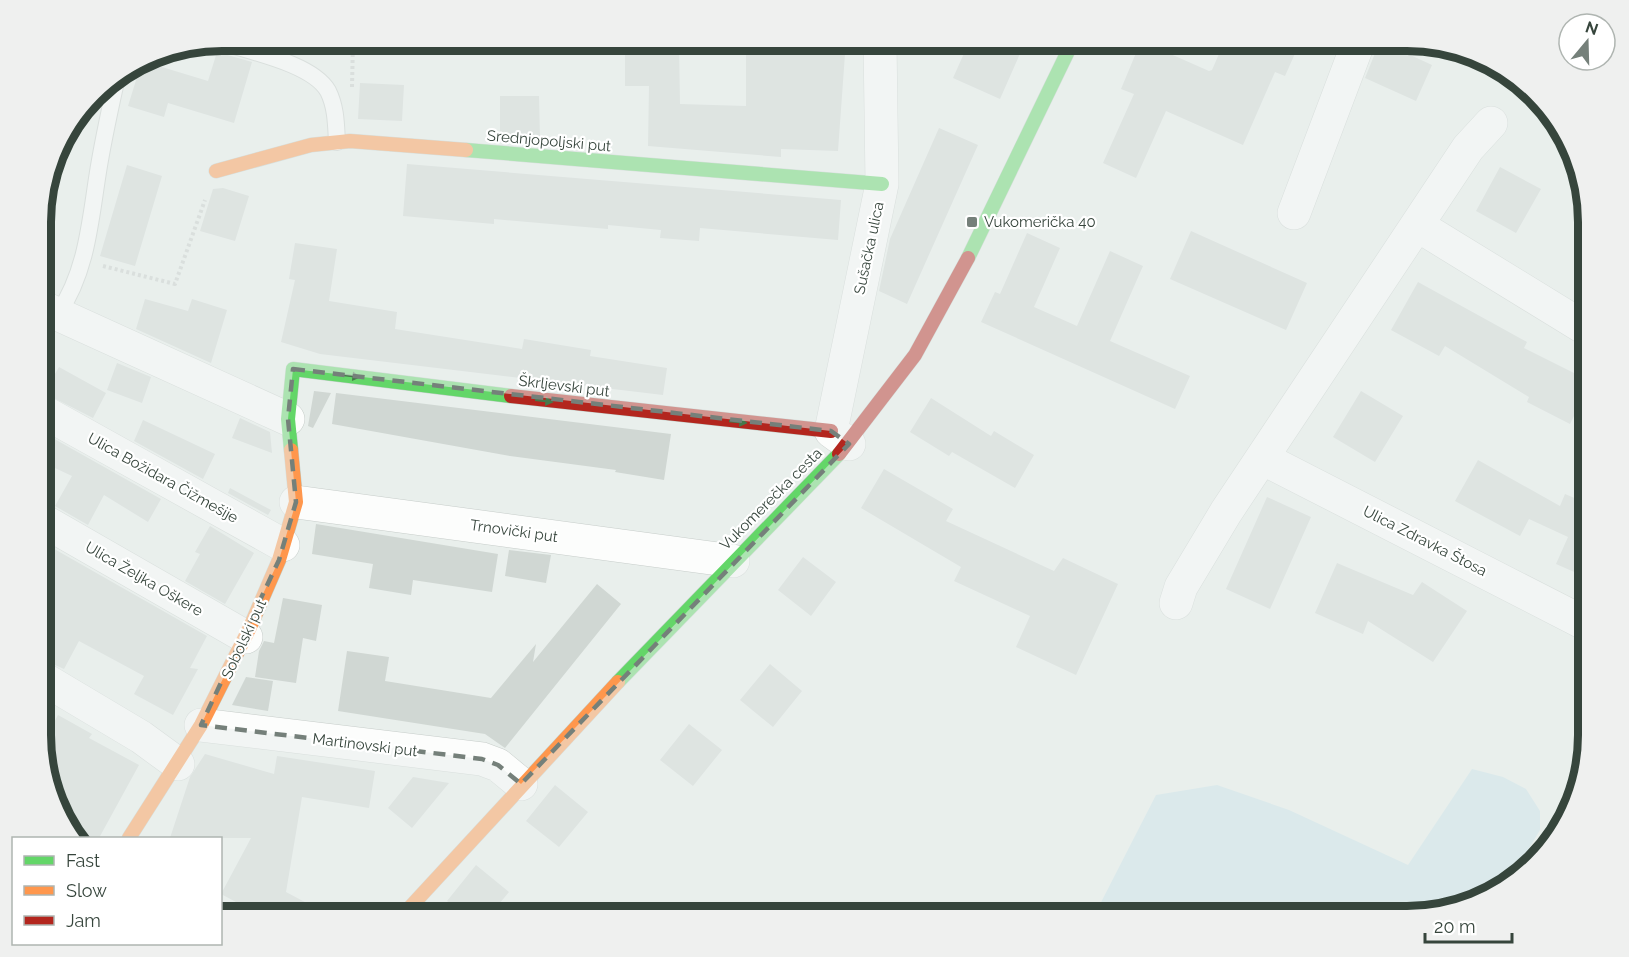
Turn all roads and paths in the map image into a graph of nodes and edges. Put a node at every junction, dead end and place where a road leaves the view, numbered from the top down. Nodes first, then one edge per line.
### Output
1 (248, 51) edge
2 (885, 51) edge
3 (1068, 51) edge
4 (1355, 51) edge
5 (114, 89) edge
6 (1491, 123) dead end
7 (338, 142) junction
8 (216, 171) joint
9 (882, 184) junction
10 (1294, 213) dead end
11 (1417, 225) junction
12 (84, 262) junction
13 (51, 314) edge
14 (51, 318) edge
15 (1578, 324) edge
16 (293, 369) joint
17 (51, 416) edge
18 (288, 419) junction
19 (840, 438) junction
20 (1262, 458) junction
21 (296, 502) junction
22 (51, 525) edge
23 (283, 545) junction
24 (733, 561) junction
25 (1176, 603) dead end
26 (1578, 620) edge
27 (246, 637) junction
28 (51, 683) edge
29 (201, 725) junction
30 (178, 764) junction
31 (521, 784) junction
32 (130, 837) edge
33 (411, 906) edge

1 - 7 lane
2 - 9 street, Sušačka ulica
3 - 19 street, Vukomerečka cesta
4 - 10 street
5 - 12 lane
6 - 11 street
7 - 8 street, Srednjopoljski put
7 - 9 street, Srednjopoljski put
8 - 12 path
9 - 19 street, Sušačka ulica
11 - 15 street
11 - 20 street
12 - 13 lane
14 - 18 street
16 - 18 street, Sobolski put
16 -> 19 street, Škrljevski put
17 - 23 street, Ulica Božidara Čižmešije
18 - 21 street, Sobolski put
19 - 24 street, Vukomerečka cesta
20 - 25 street
20 - 26 street, Ulica Zdravka Štosa
21 - 23 street, Sobolski put
21 - 24 street, Trnovički put
22 - 27 street, Ulica Željka Oškere
23 - 27 street, Sobolski put
24 - 31 street, Vukomerečka cesta
27 - 29 street, Sobolski put
28 - 30 street
29 - 30 street, Sobolski put
29 - 31 street, Martinovski put
30 - 32 street, Sobolski put
31 - 33 street, Vukomerečka cesta

